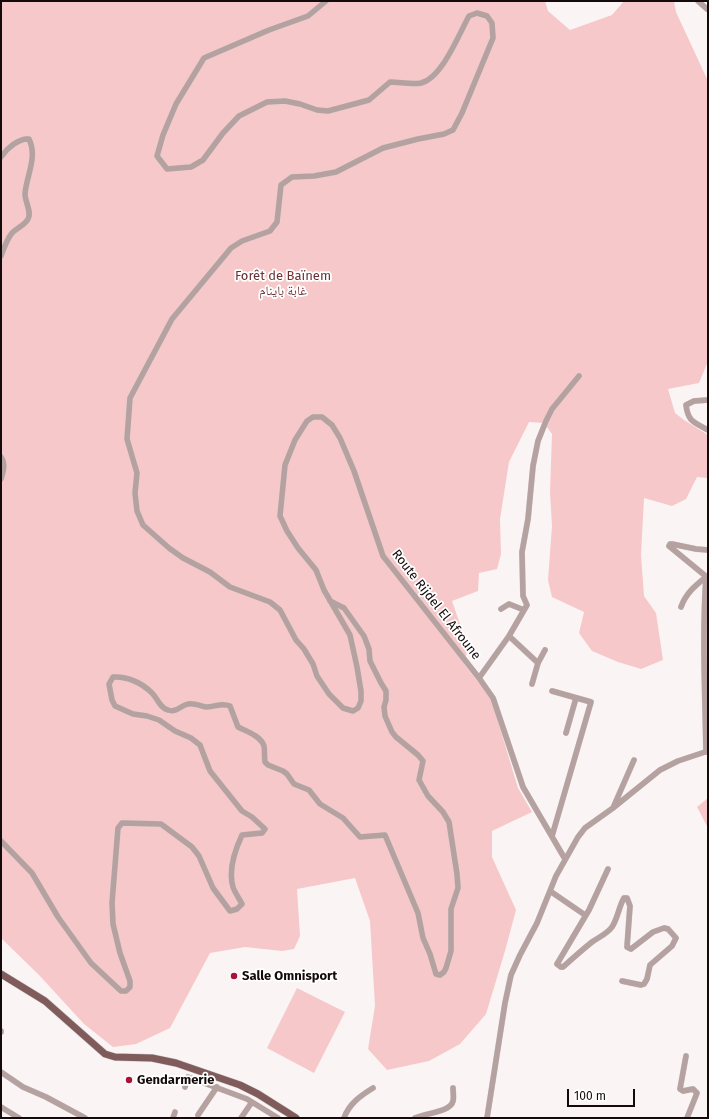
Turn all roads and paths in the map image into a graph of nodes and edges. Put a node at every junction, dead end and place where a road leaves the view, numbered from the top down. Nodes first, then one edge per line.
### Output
1 (326, 1) edge
2 (698, 1) edge
3 (707, 9) edge
4 (1, 157) edge
5 (1, 256) edge
6 (579, 376) dead end
7 (708, 400) edge
8 (708, 430) edge
9 (1, 457) edge
10 (1, 479) edge
11 (708, 550) edge
12 (707, 578) edge
13 (330, 600) junction
14 (681, 607) dead end
15 (501, 609) dead end
16 (524, 610) junction
17 (509, 636) junction
18 (545, 650) dead end
19 (706, 656) edge
20 (538, 663) junction
21 (479, 678) junction
22 (532, 684) dead end
23 (552, 691) dead end
24 (576, 698) junction
25 (707, 703) edge
26 (566, 733) dead end
27 (707, 751) edge
28 (634, 760) dead end
29 (613, 808) junction
30 (552, 836) junction
31 (1, 841) edge
32 (565, 859) junction
33 (608, 869) dead end
34 (550, 891) junction
35 (585, 915) junction
36 (1, 974) edge
37 (622, 981) dead end
38 (686, 1056) dead end
39 (1, 1072) edge
40 (185, 1087) dead end
41 (216, 1087) junction
42 (372, 1088) dead end
43 (453, 1088) dead end
44 (252, 1102) junction
45 (1, 1107) edge
46 (198, 1115) dead end
47 (19, 1118) edge
48 (86, 1118) edge
49 (240, 1118) edge
50 (278, 1118) edge
51 (296, 1118) edge
52 (344, 1118) edge
53 (415, 1118) edge
54 (487, 1118) edge
55 (687, 1118) edge

1 - 13 street, Route Rijdel El Afroune
2 - 3 street
4 - 5 street
6 - 16 street
7 - 8 street
9 - 10 street
11 - 12 street
12 - 14 street
12 - 19 street
13 - 21 street, Route Rijdel El Afroune
13 - 31 street
15 - 16 street
16 - 17 street
17 - 20 street
17 - 21 street
18 - 20 street
19 - 25 street
20 - 22 street
21 - 30 street
23 - 24 street
24 - 26 street
24 - 30 street
25 - 27 street
27 - 29 street
28 - 29 street
29 - 32 street
30 - 32 street
32 - 34 street
33 - 35 street
34 - 35 street
34 - 54 street
35 - 37 street
36 - 51 main road
38 - 55 street
39 - 48 street
40 - 41 street
41 - 44 street
41 - 46 street
42 - 52 street
43 - 53 street
44 - 49 street
44 - 50 street
45 - 47 street

